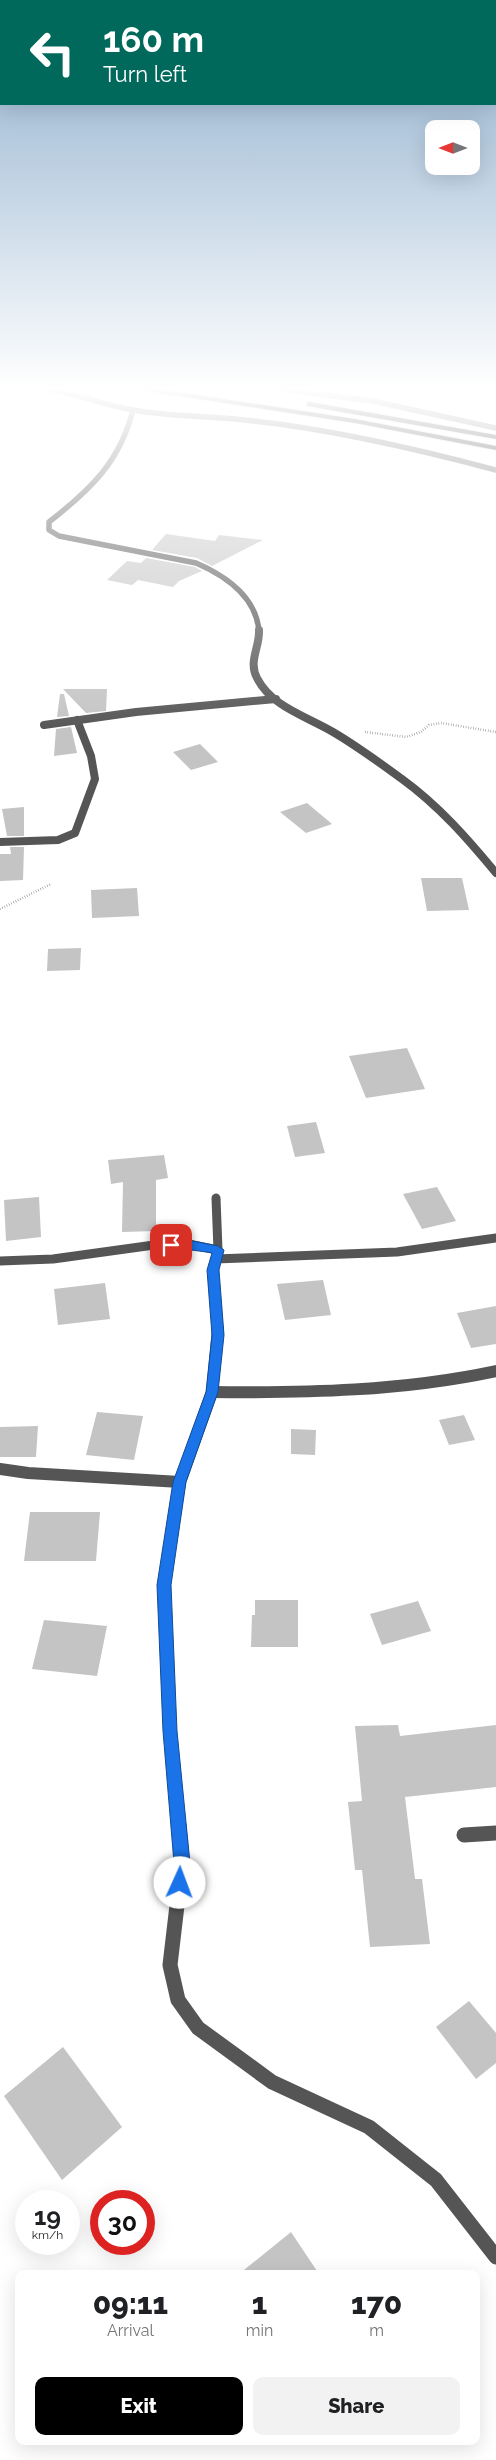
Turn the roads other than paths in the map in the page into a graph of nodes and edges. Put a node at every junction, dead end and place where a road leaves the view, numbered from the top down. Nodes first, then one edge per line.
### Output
1 (71, 504) edge
2 (276, 699) junction
3 (77, 720) junction
4 (44, 725) dead end
5 (0, 842) edge
6 (496, 873) edge
7 (216, 1198) dead end
8 (496, 1238) edge
9 (217, 1255) junction
10 (0, 1261) edge
11 (496, 1371) edge
12 (212, 1392) junction
13 (0, 1469) edge
14 (180, 1482) junction
15 (496, 1833) edge
16 (464, 1835) dead end
17 (496, 2258) edge

1 - 2 street
2 - 3 street
2 - 6 street
3 - 4 street
3 - 5 street
7 - 9 street
8 - 9 street
9 - 10 street
9 - 12 street
11 - 12 street
12 - 14 street
13 - 14 street
14 - 17 street
15 - 16 street

